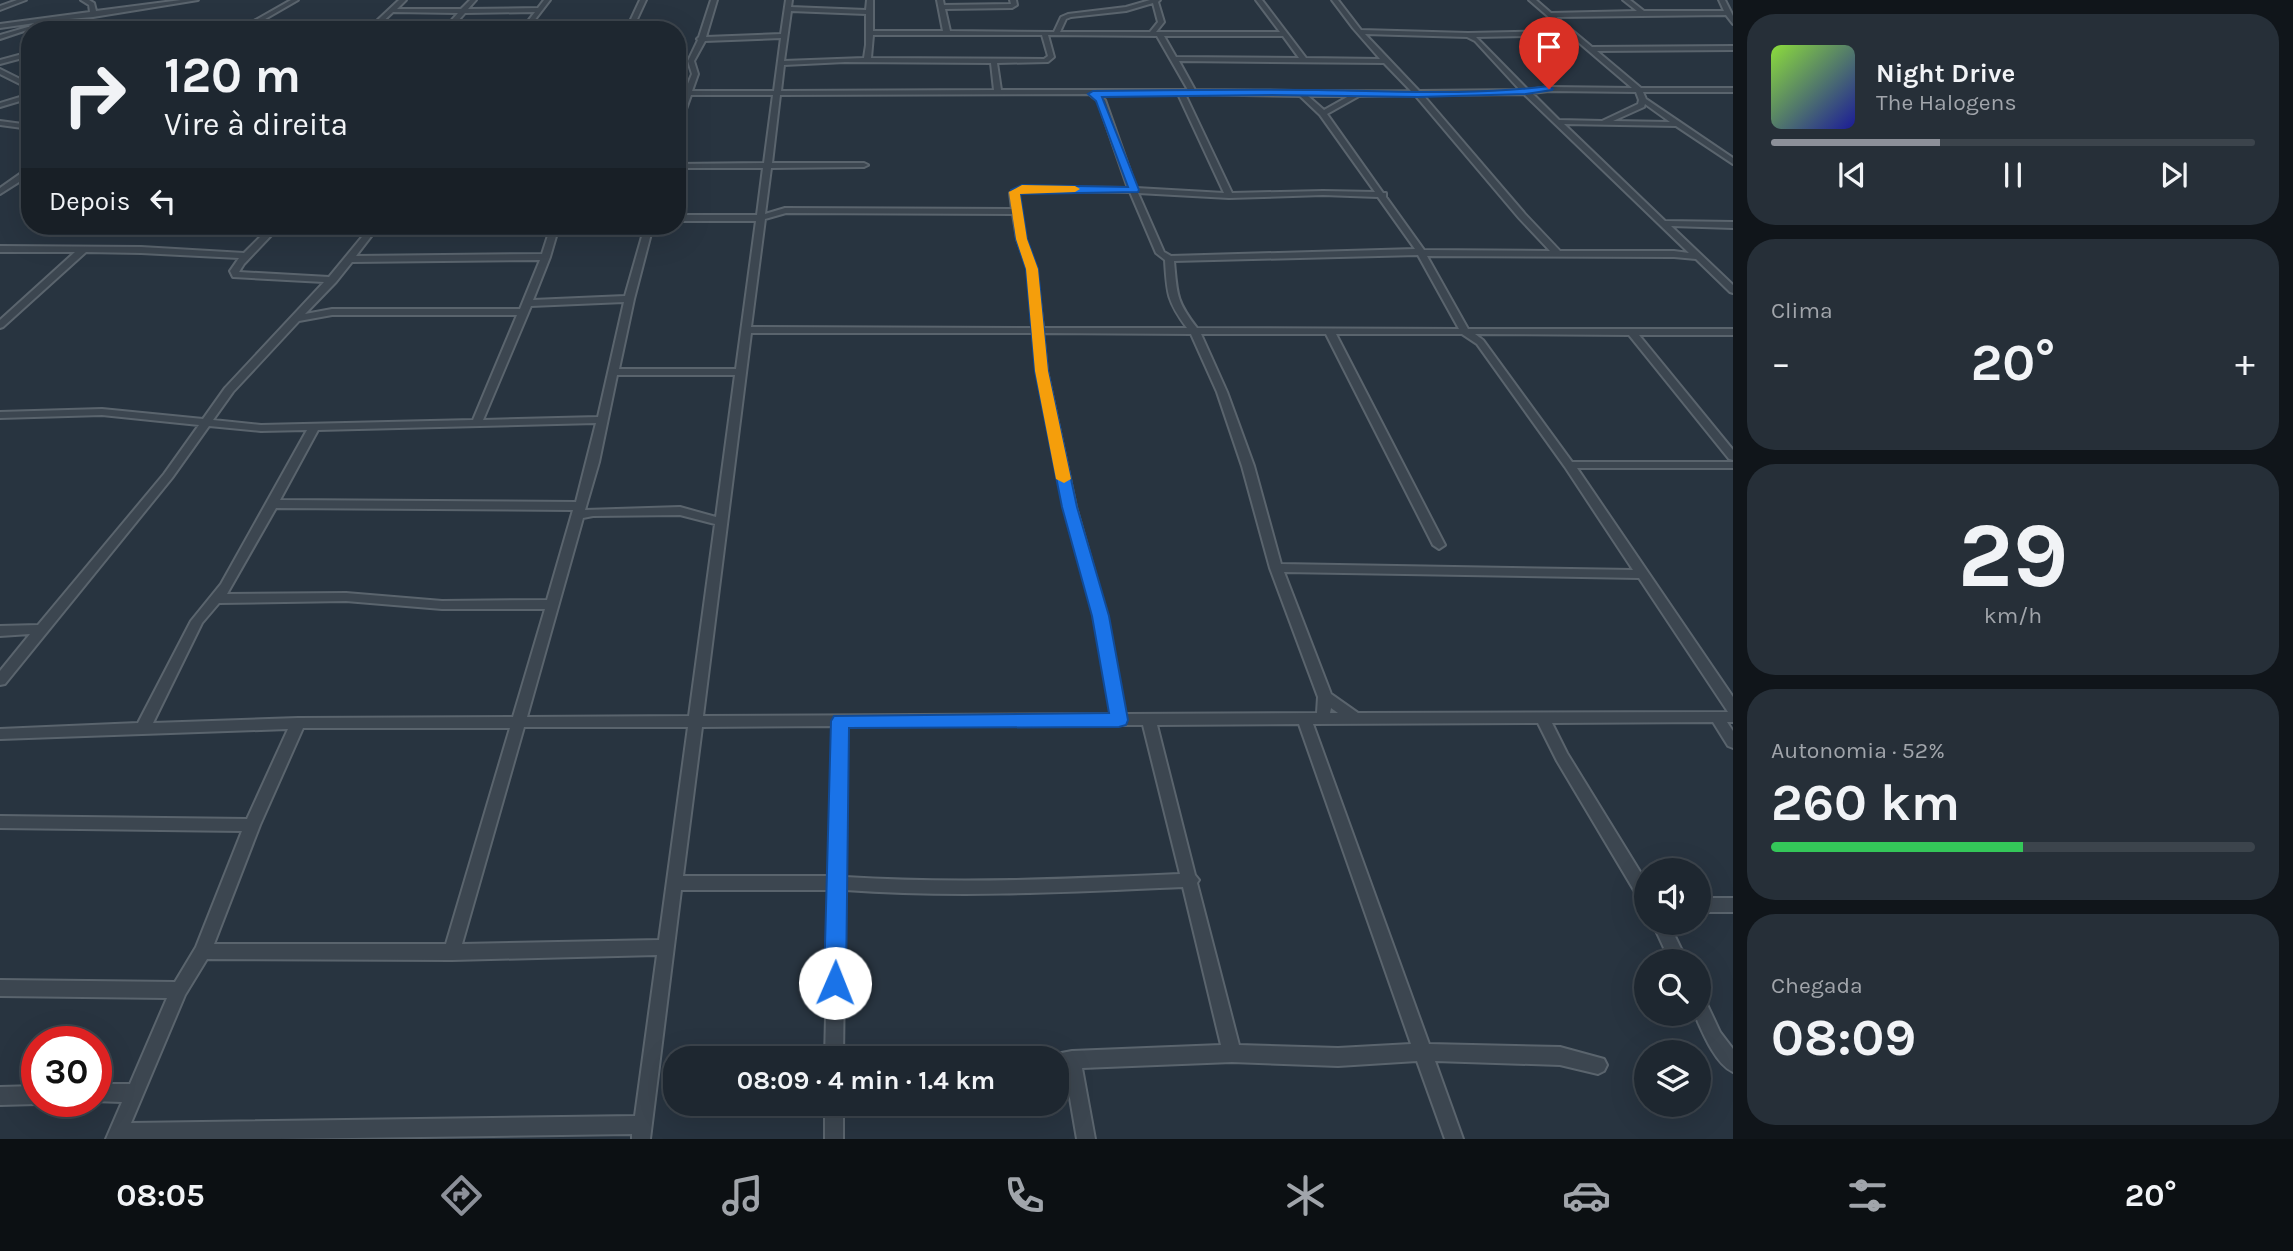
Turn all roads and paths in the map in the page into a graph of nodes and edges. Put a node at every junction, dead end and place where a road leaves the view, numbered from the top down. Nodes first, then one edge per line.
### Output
1 (23, 0) edge
2 (83, 0) edge
3 (195, 0) edge
4 (295, 0) edge
5 (403, 0) edge
6 (473, 0) edge
7 (547, 0) edge
8 (643, 0) edge
9 (714, 0) edge
10 (1013, 0) edge
11 (1259, 0) edge
12 (1335, 0) edge
13 (1532, 0) edge
14 (1626, 0) edge
15 (1721, 0) edge
16 (101, 1) edge
17 (1156, 1) edge
18 (941, 3) edge
19 (92, 4) junction
20 (788, 5) edge
21 (870, 6) edge
22 (0, 8) edge
23 (390, 9) junction
24 (465, 11) junction
25 (538, 12) junction
26 (1643, 13) junction
27 (1728, 13) junction
28 (93, 15) junction
29 (1550, 15) junction
30 (52, 20) junction
31 (43, 21) edge
32 (49, 21) edge
33 (257, 21) edge
34 (379, 21) edge
35 (455, 21) edge
36 (531, 21) edge
37 (633, 21) edge
38 (1733, 22) edge
39 (21, 24) edge
40 (0, 26) edge
41 (21, 30) edge
42 (1044, 32) junction
43 (1057, 32) junction
44 (1362, 32) junction
45 (13, 33) junction
46 (870, 33) junction
47 (947, 33) junction
48 (1156, 33) junction
49 (1572, 33) junction
50 (1283, 34) junction
51 (1468, 35) junction
52 (21, 36) edge
53 (0, 37) edge
54 (781, 37) junction
55 (700, 39) junction
56 (1733, 48) edge
57 (1591, 49) junction
58 (21, 56) edge
59 (1174, 59) junction
60 (867, 60) junction
61 (1305, 61) junction
62 (1384, 61) junction
63 (0, 62) edge
64 (994, 62) junction
65 (780, 63) junction
66 (0, 71) edge
67 (21, 82) edge
68 (686, 87) edge
69 (1639, 90) junction
70 (1730, 91) edge
71 (998, 92) junction
72 (1180, 92) junction
73 (1193, 92) junction
74 (1526, 92) junction
75 (686, 93) edge
76 (776, 94) junction
77 (1093, 94) junction
78 (1302, 94) junction
79 (1418, 94) junction
80 (1356, 95) junction
81 (21, 98) edge
82 (1643, 100) junction
83 (0, 104) edge
84 (1323, 113) junction
85 (1559, 122) junction
86 (0, 123) edge
87 (1603, 123) junction
88 (1681, 124) junction
89 (21, 126) edge
90 (1733, 163) edge
91 (768, 165) junction
92 (864, 165) dead end
93 (686, 166) edge
94 (21, 177) edge
95 (1134, 190) junction
96 (0, 192) edge
97 (1230, 195) junction
98 (1383, 195) junction
99 (1017, 212) junction
100 (686, 218) edge
101 (760, 218) junction
102 (1663, 223) junction
103 (1690, 225) junction
104 (1733, 225) edge
105 (1672, 231) junction
106 (268, 235) edge
107 (368, 235) edge
108 (552, 235) edge
109 (647, 235) edge
110 (1682, 242) junction
111 (1158, 247) junction
112 (0, 249) edge
113 (84, 249) junction
114 (1421, 253) junction
115 (1557, 253) junction
116 (1674, 254) junction
117 (245, 256) junction
118 (546, 257) junction
119 (1182, 257) junction
120 (1700, 258) junction
121 (349, 259) junction
122 (1169, 259) junction
123 (333, 280) junction
124 (1733, 290) edge
125 (629, 299) junction
126 (309, 306) junction
127 (524, 308) junction
128 (319, 313) junction
129 (297, 318) junction
130 (0, 325) edge
131 (746, 330) junction
132 (1037, 331) junction
133 (1195, 332) junction
134 (1330, 332) junction
135 (1733, 332) edge
136 (1466, 333) junction
137 (1633, 333) junction
138 (613, 372) junction
139 (740, 372) junction
140 (0, 415) edge
141 (603, 420) junction
142 (477, 422) junction
143 (204, 424) junction
144 (315, 426) junction
145 (1733, 457) edge
146 (1569, 464) junction
147 (1733, 465) edge
148 (274, 504) junction
149 (580, 511) junction
150 (721, 522) junction
151 (1439, 545) dead end
152 (1276, 568) junction
153 (1643, 574) junction
154 (216, 599) junction
155 (552, 604) junction
156 (42, 629) junction
157 (0, 631) edge
158 (0, 680) edge
159 (1325, 697) junction
160 (1733, 708) edge
161 (1542, 718) junction
162 (1717, 718) junction
163 (1733, 718) edge
164 (1304, 719) junction
165 (1323, 719) junction
166 (1356, 719) junction
167 (1119, 720) junction
168 (1149, 720) junction
169 (517, 721) junction
170 (840, 721) junction
171 (695, 722) junction
172 (298, 723) junction
173 (142, 728) junction
174 (0, 734) edge
175 (1733, 742) edge
176 (0, 822) edge
177 (252, 825) junction
178 (1634, 876) edge
179 (1191, 880) junction
180 (674, 883) junction
181 (837, 883) junction
182 (1711, 905) edge
183 (1733, 905) edge
184 (665, 947) junction
185 (203, 951) junction
186 (452, 952) junction
187 (0, 988) edge
188 (179, 990) junction
189 (1708, 1026) edge
190 (834, 1046) edge
191 (1422, 1052) junction
192 (1232, 1053) junction
193 (1069, 1061) edge
194 (1733, 1063) edge
195 (1598, 1065) dead end
196 (1069, 1079) edge
197 (112, 1093) edge
198 (134, 1093) junction
199 (21, 1095) edge
200 (0, 1096) edge
201 (834, 1116) edge
202 (642, 1132) edge
203 (117, 1135) edge
204 (834, 1139) edge
205 (1086, 1139) edge
206 (1454, 1139) edge

1 - 22 street
2 - 19 street
3 - 28 street
4 - 33 street
5 - 23 street
6 - 24 street
7 - 25 street
8 - 37 street
9 - 55 street
10 - 18 street
11 - 50 street
12 - 44 street
13 - 29 street
14 - 26 street
15 - 27 street
16 - 19 street
17 - 43 street
17 - 48 street
18 - 47 street
19 - 28 street
20 - 21 street
20 - 54 street
21 - 46 street
23 - 24 street
23 - 34 street
24 - 25 street
24 - 35 street
25 - 36 street
26 - 27 street
26 - 29 street
27 - 38 street
28 - 30 street
29 - 49 street
30 - 31 street
30 - 32 street
39 - 40 street
41 - 45 street
42 - 43 street
42 - 47 street
42 - 64 street
43 - 48 street
44 - 51 street
44 - 62 street
45 - 52 street
45 - 53 street
46 - 47 street
46 - 60 street
48 - 50 street
48 - 59 street
49 - 51 street
49 - 57 street
50 - 61 street
51 - 74 street
54 - 55 street
54 - 65 street
55 - 68 street
56 - 57 street
57 - 69 street
58 - 63 street
59 - 61 street
59 - 73 street
60 - 64 street
60 - 65 street
61 - 62 street
62 - 79 street
64 - 71 street
65 - 76 street
66 - 67 street
69 - 70 street
69 - 74 street
69 - 82 street
71 - 76 street
71 - 77 street
72 - 73 street
72 - 77 street
72 - 97 street
73 - 78 street
74 - 79 street
74 - 85 street
75 - 76 street
76 - 91 street
77 - 95 street
78 - 80 street
78 - 84 street
79 - 80 street
79 - 115 street
80 - 84 street
81 - 83 street
82 - 87 street
82 - 88 street
84 - 98 street
85 - 87 street
85 - 102 street
86 - 89 street
87 - 88 street
88 - 90 street
91 - 92 street
91 - 93 street
91 - 101 street
94 - 96 street
95 - 97 street
95 - 99 street
95 - 111 street
97 - 98 street
98 - 114 street
99 - 101 street
99 - 132 street
100 - 101 street
101 - 131 street
102 - 103 street
102 - 105 street
103 - 104 street
103 - 105 street
105 - 110 street
106 - 117 street
107 - 121 street
108 - 118 street
109 - 125 street
110 - 116 street
110 - 120 street
111 - 119 street
111 - 122 street
112 - 113 street
113 - 117 street
113 - 130 street
114 - 115 street
114 - 119 street
114 - 136 street
115 - 116 street
116 - 120 street
117 - 123 street
118 - 121 street
118 - 127 street
119 - 122 street
120 - 124 street
121 - 123 street
122 - 133 street
123 - 126 street
125 - 127 street
125 - 138 street
126 - 128 street
126 - 129 street
127 - 128 street
127 - 142 street
128 - 129 street
129 - 143 street
131 - 132 street
131 - 139 street
132 - 133 street
132 - 167 street
133 - 134 street
133 - 152 street
134 - 136 street
134 - 151 street
135 - 137 street
136 - 137 street
136 - 146 street
137 - 145 street
138 - 139 street
138 - 141 street
139 - 150 street
140 - 143 street
141 - 142 street
141 - 149 street
142 - 144 street
143 - 144 street
143 - 156 street
144 - 148 street
146 - 147 street
146 - 153 street
148 - 149 street
148 - 154 street
149 - 150 street
149 - 155 street
150 - 171 street
152 - 153 street
152 - 159 street
153 - 160 street
154 - 155 street
154 - 173 street
155 - 169 street
156 - 157 street
156 - 158 street
159 - 165 street
159 - 166 street
161 - 162 street
161 - 166 street
161 - 178 street
162 - 163 street
162 - 175 street
164 - 165 street
164 - 168 street
164 - 191 street
165 - 166 street
167 - 168 street
167 - 170 street
168 - 179 street
169 - 171 street
169 - 172 street
169 - 186 street
170 - 171 street
170 - 181 street
171 - 180 street
172 - 173 street
172 - 177 street
173 - 174 street
176 - 177 street
177 - 185 street
179 - 181 street
179 - 192 street
180 - 181 street
180 - 184 street
181 - 190 street
182 - 183 street
184 - 186 street
184 - 202 street
185 - 186 street
185 - 188 street
187 - 188 street
188 - 198 street
189 - 194 street
191 - 192 street
191 - 195 street
191 - 206 street
192 - 193 street
196 - 205 street
197 - 198 street
198 - 203 street
199 - 200 street
201 - 204 street
202 - 203 street

